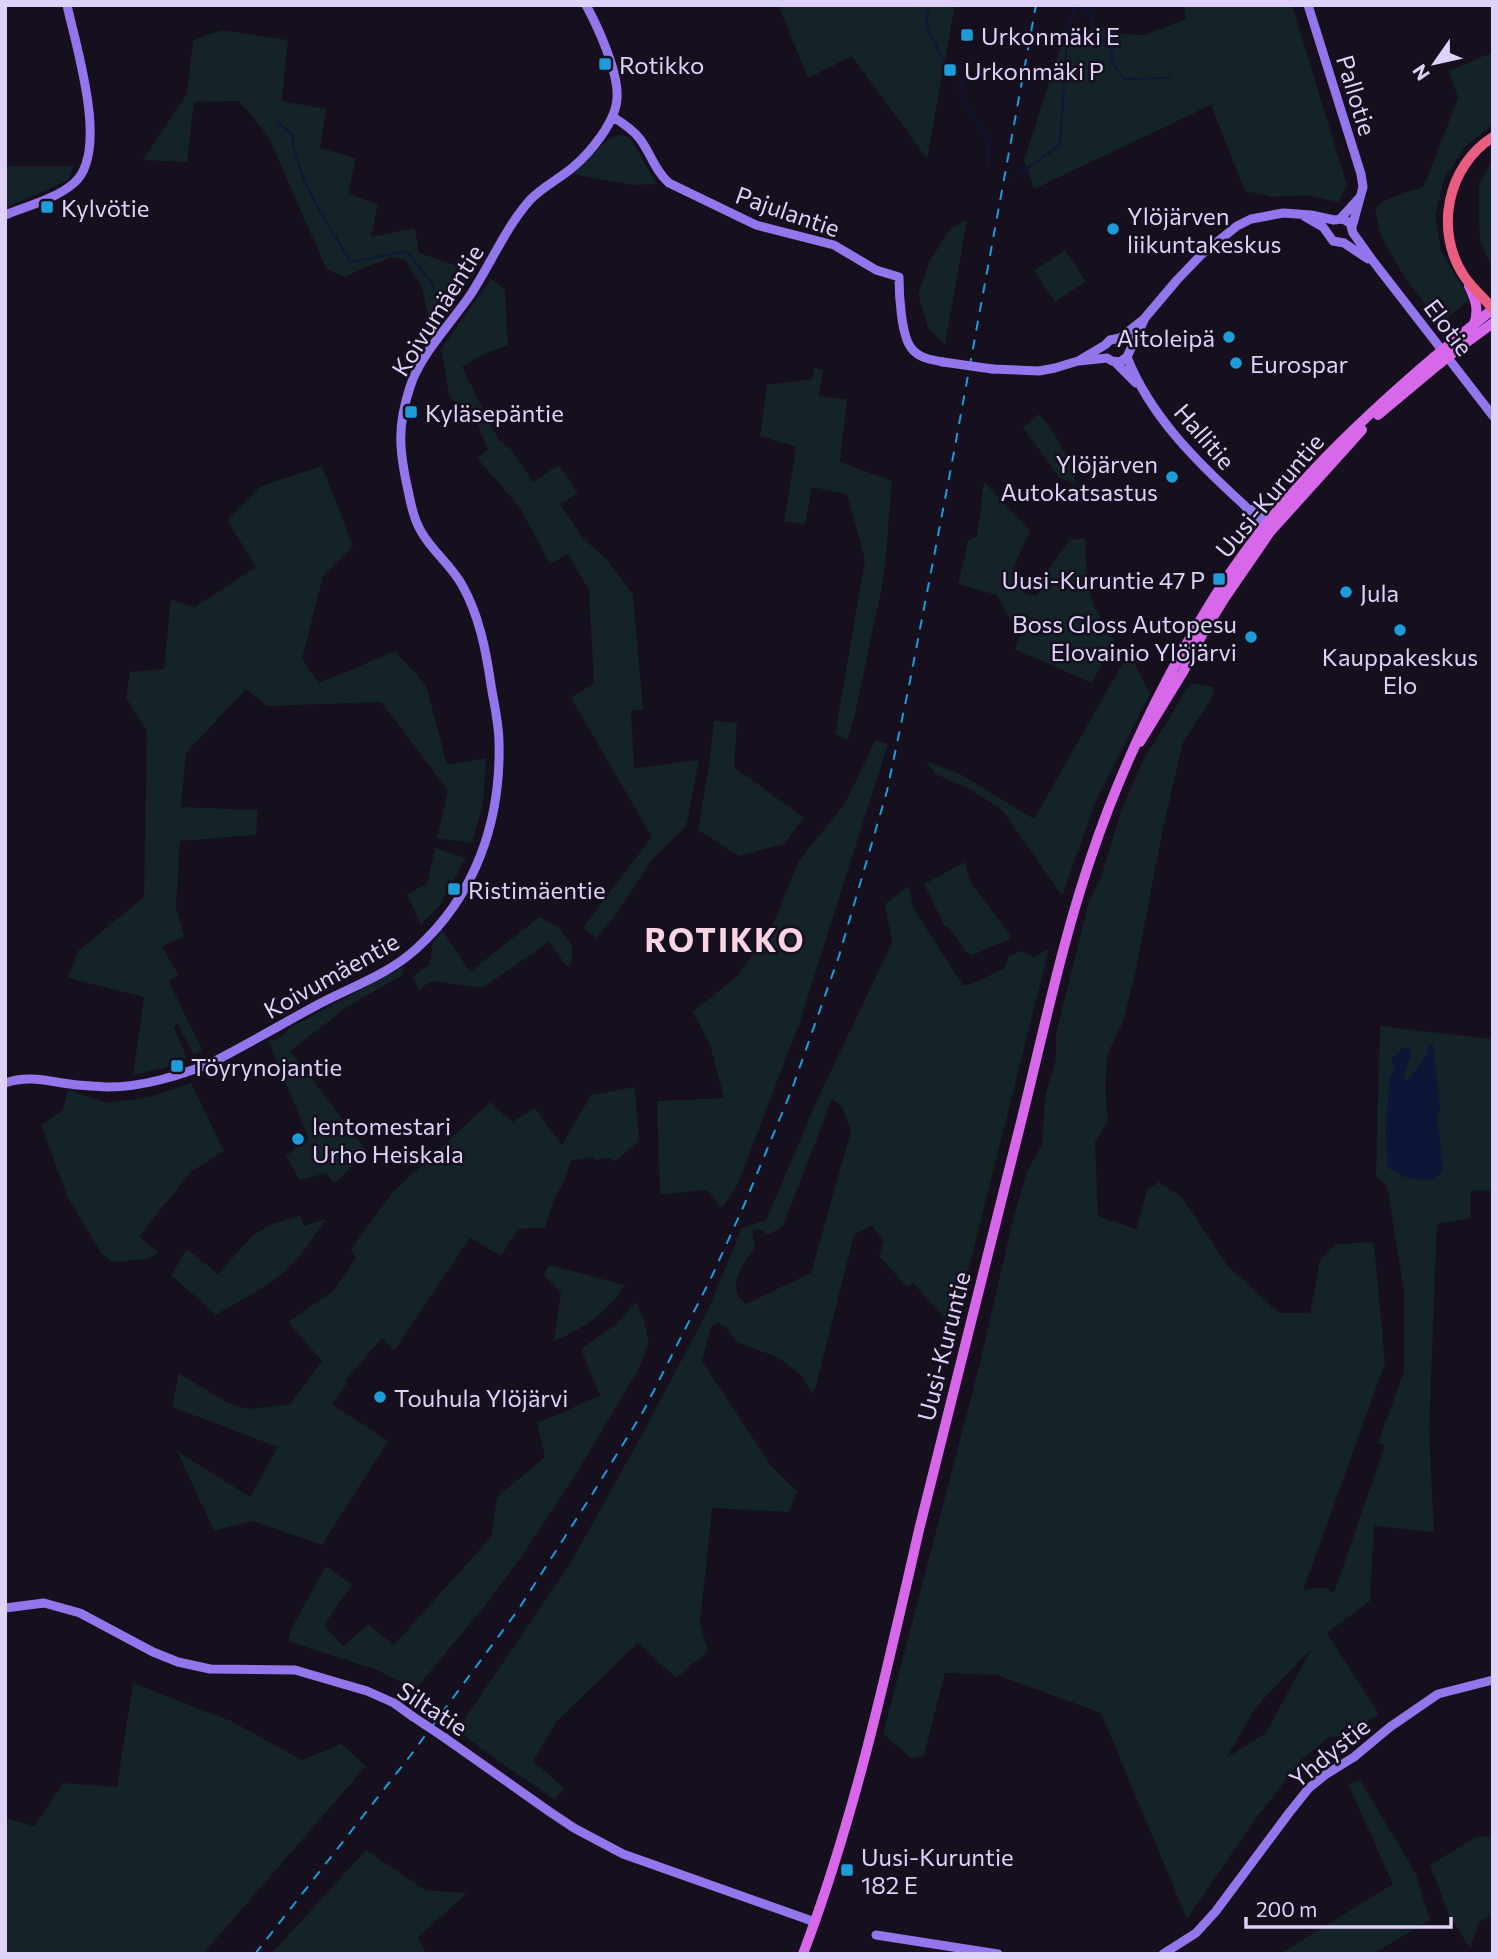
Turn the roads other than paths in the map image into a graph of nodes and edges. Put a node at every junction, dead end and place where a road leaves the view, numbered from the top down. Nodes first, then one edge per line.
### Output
1 (67, 5) edge
2 (586, 5) edge
3 (1308, 5) edge
4 (613, 117) junction
5 (1493, 137) edge
6 (1360, 197) junction
7 (5, 215) edge
8 (1303, 215) junction
9 (1337, 219) junction
10 (1352, 230) junction
11 (1328, 232) junction
12 (1344, 243) junction
13 (1373, 261) junction
14 (1465, 278) junction
15 (1493, 309) edge
16 (1144, 319) junction
17 (1493, 323) edge
18 (1474, 325) junction
19 (1120, 338) junction
20 (1460, 342) junction
21 (1105, 345) junction
22 (1128, 353) junction
23 (1111, 360) junction
24 (1077, 361) junction
25 (1140, 386) junction
26 (1493, 416) edge
27 (1269, 526) junction
28 (5, 1083) edge
29 (5, 1608) edge
30 (1493, 1680) edge
31 (815, 1922) junction
32 (876, 1936) dead end
33 (803, 1954) edge
34 (998, 1954) edge
35 (1163, 1954) edge

1 - 7 street
2 - 4 street
3 - 6 street, Pallotie
4 - 24 street, Pajulantie, bridge
4 - 28 street, Koivumäentie
5 - 14 highway
6 - 9 street
6 - 10 street, Pallotie
8 - 9 street
8 - 11 street
8 - 16 street
9 - 10 street
9 - 11 street
10 - 12 street
10 - 13 street, Elotie
11 - 12 street
12 - 13 street, Elotie
13 - 26 street, Elotie
14 - 15 highway
14 - 18 main road
15 - 18 main road, Uusi-Kuruntie
16 - 19 street
16 - 22 street
17 - 20 main road, Uusi-Kuruntie
18 - 20 main road, Uusi-Kuruntie
19 - 21 street
19 - 22 street
20 - 27 main road, Uusi-Kuruntie, bridge
21 - 23 street
21 - 24 street
22 - 23 street
22 - 25 street, Hallitie
23 - 24 street
23 - 25 street, Hallitie
25 - 27 street, Hallitie
27 - 31 main road, Uusi-Kuruntie
29 - 31 street, Siltatie, bridge
30 - 35 street, Yhdystie
31 - 33 main road, Uusi-Kuruntie
32 - 34 street

